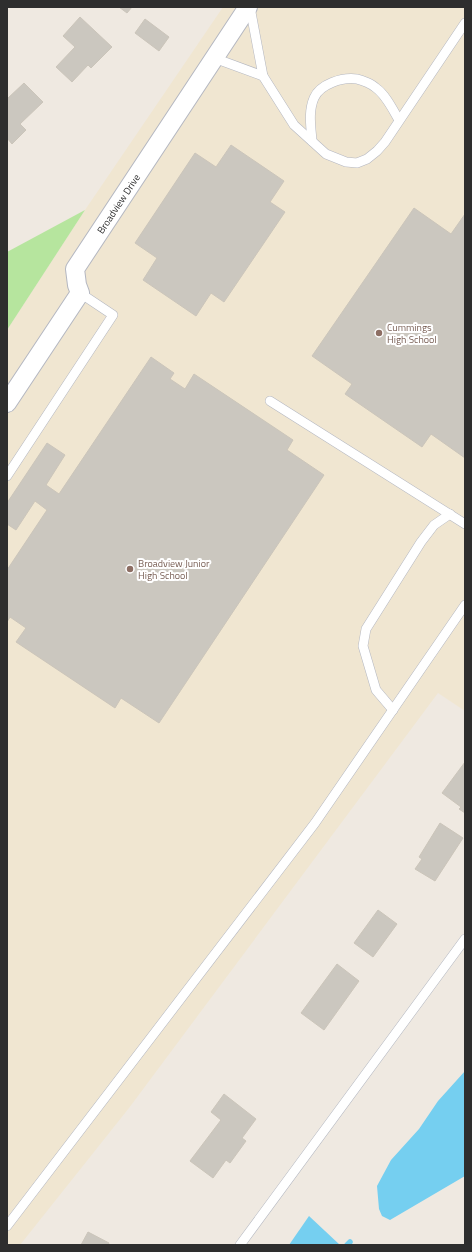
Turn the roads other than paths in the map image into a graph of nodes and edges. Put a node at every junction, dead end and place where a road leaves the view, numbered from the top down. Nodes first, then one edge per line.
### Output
1 (249, 7) edge
2 (465, 23) edge
3 (214, 58) junction
4 (263, 76) junction
5 (399, 120) junction
6 (312, 141) junction
7 (80, 293) junction
8 (270, 401) dead end
9 (7, 403) edge
10 (7, 476) edge
11 (450, 514) junction
12 (465, 524) edge
13 (465, 605) edge
14 (393, 710) junction
15 (465, 939) edge
16 (7, 1226) edge
17 (240, 1245) edge

1 - 3 street, Broadview Drive
1 - 4 lane
2 - 5 lane
3 - 4 lane
3 - 7 street, Broadview Drive
4 - 6 lane
5 - 6 lane
5 - 6 lane
7 - 9 street
7 - 10 lane
8 - 11 lane
11 - 12 lane
11 - 14 lane
13 - 14 lane
14 - 16 lane
15 - 17 lane

